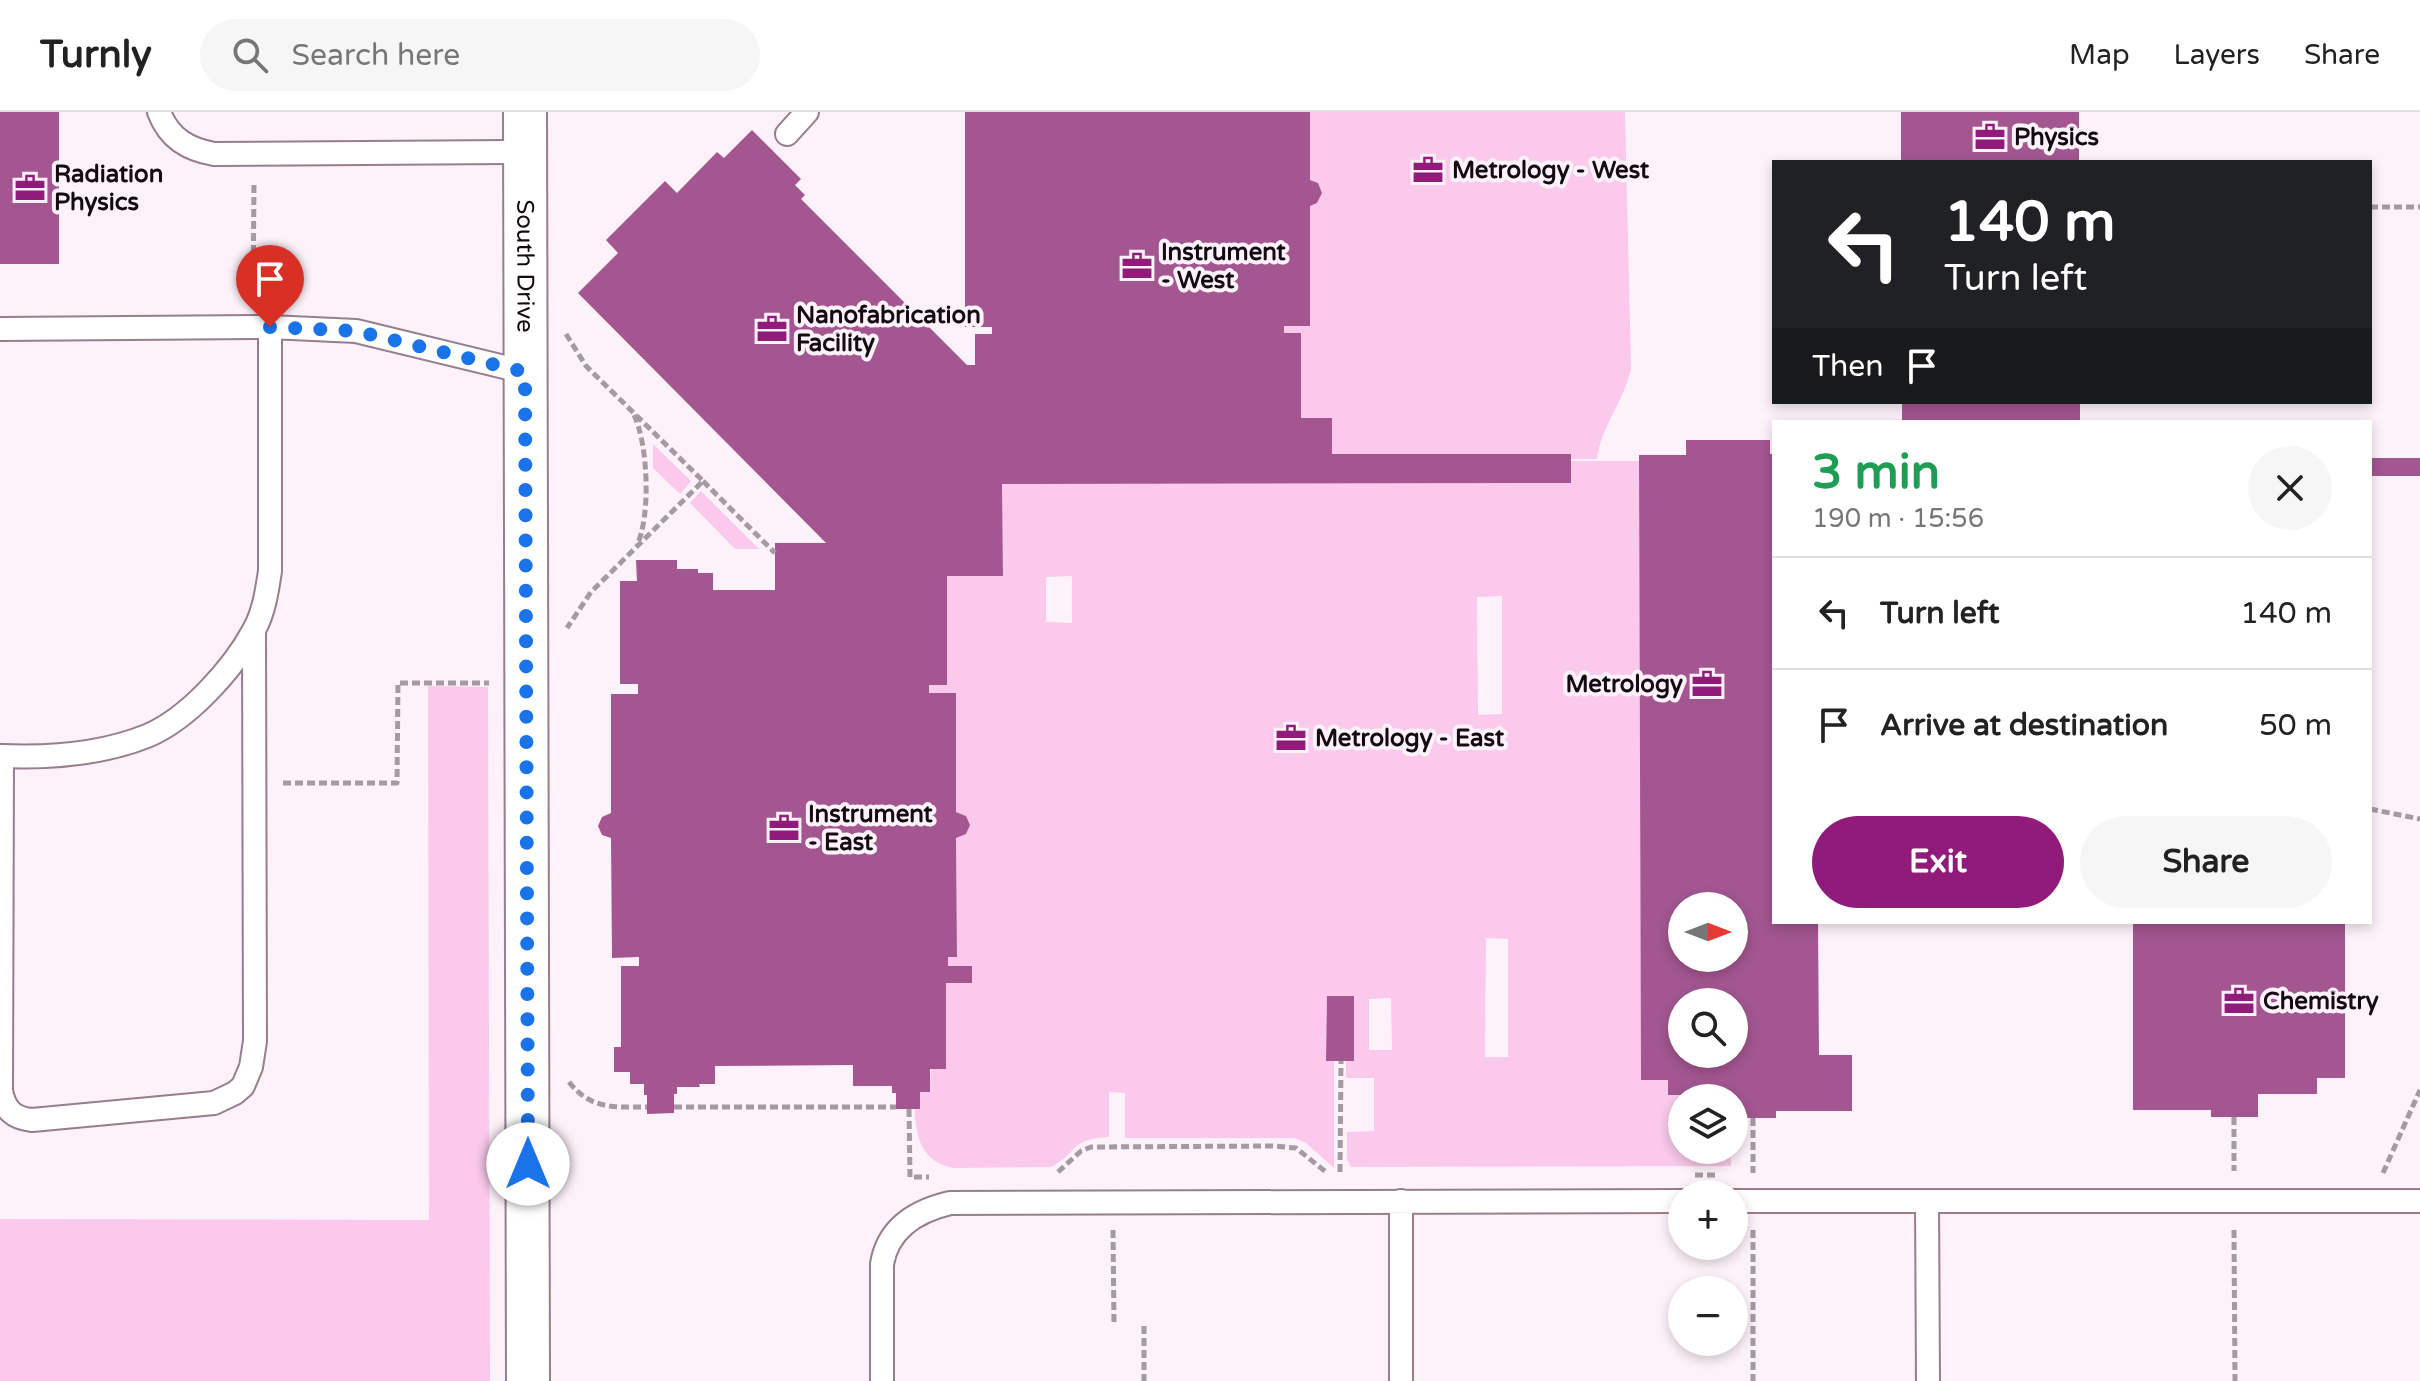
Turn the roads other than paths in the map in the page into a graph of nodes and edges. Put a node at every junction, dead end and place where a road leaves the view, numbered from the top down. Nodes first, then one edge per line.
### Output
1 (159, 112) edge
2 (807, 112) edge
3 (525, 132) edge
4 (787, 134) dead end
5 (262, 327) junction
6 (0, 329) edge
7 (525, 372) junction
8 (254, 630) junction
9 (1, 756) edge
10 (1401, 1201) junction
11 (1668, 1201) edge
12 (1748, 1201) edge
13 (1927, 1201) junction
14 (2420, 1201) edge
15 (528, 1381) edge
16 (882, 1381) edge
17 (1401, 1381) edge
18 (1928, 1381) edge

1 - 3 lane
2 - 4 lane
3 - 7 street, South Drive
5 - 6 lane
5 - 7 lane
5 - 8 lane
7 - 15 street, South Drive
8 - 9 lane
8 - 9 lane
10 - 11 lane
10 - 16 lane
10 - 17 lane
12 - 13 lane
13 - 14 lane
13 - 18 lane

